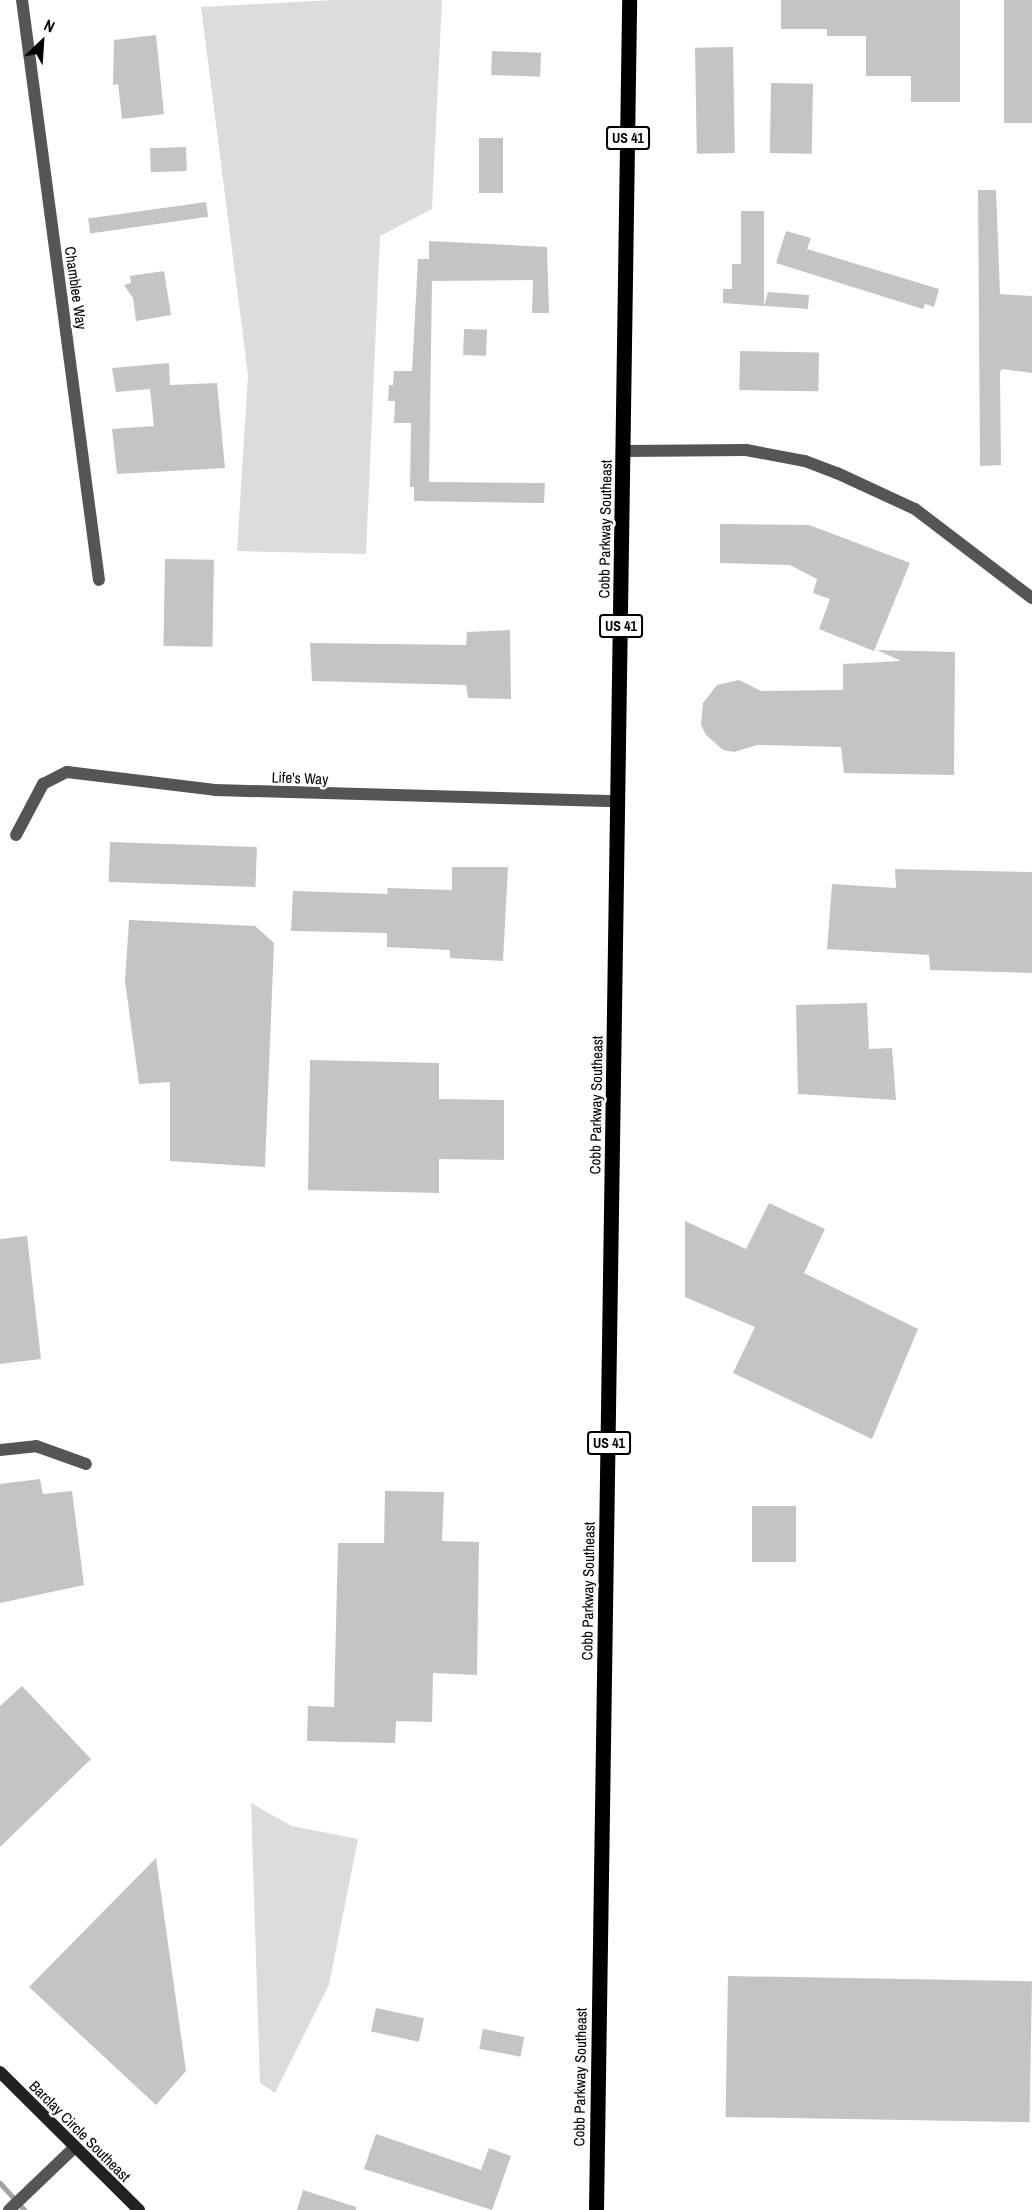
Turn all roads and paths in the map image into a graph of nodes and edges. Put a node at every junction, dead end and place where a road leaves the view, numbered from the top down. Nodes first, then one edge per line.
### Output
1 (21, 0) edge
2 (630, 0) edge
3 (624, 452) junction
4 (99, 580) dead end
5 (1032, 598) edge
6 (617, 801) junction
7 (16, 835) dead end
8 (0, 1450) edge
9 (86, 1464) dead end
10 (0, 2072) edge
11 (75, 2147) junction
12 (12, 2207) edge
13 (139, 2210) edge
14 (596, 2210) edge

1 - 4 street, Chamblee Way
2 - 3 main road, Cobb Parkway Southeast / US 41
3 - 5 street
3 - 6 main road, Cobb Parkway Southeast / US 41
6 - 7 street, Life's Way
6 - 14 main road, Cobb Parkway Southeast / US 41
8 - 9 street
10 - 11 street, Barclay Circle Southeast
11 - 12 street
11 - 13 street, Barclay Circle Southeast

